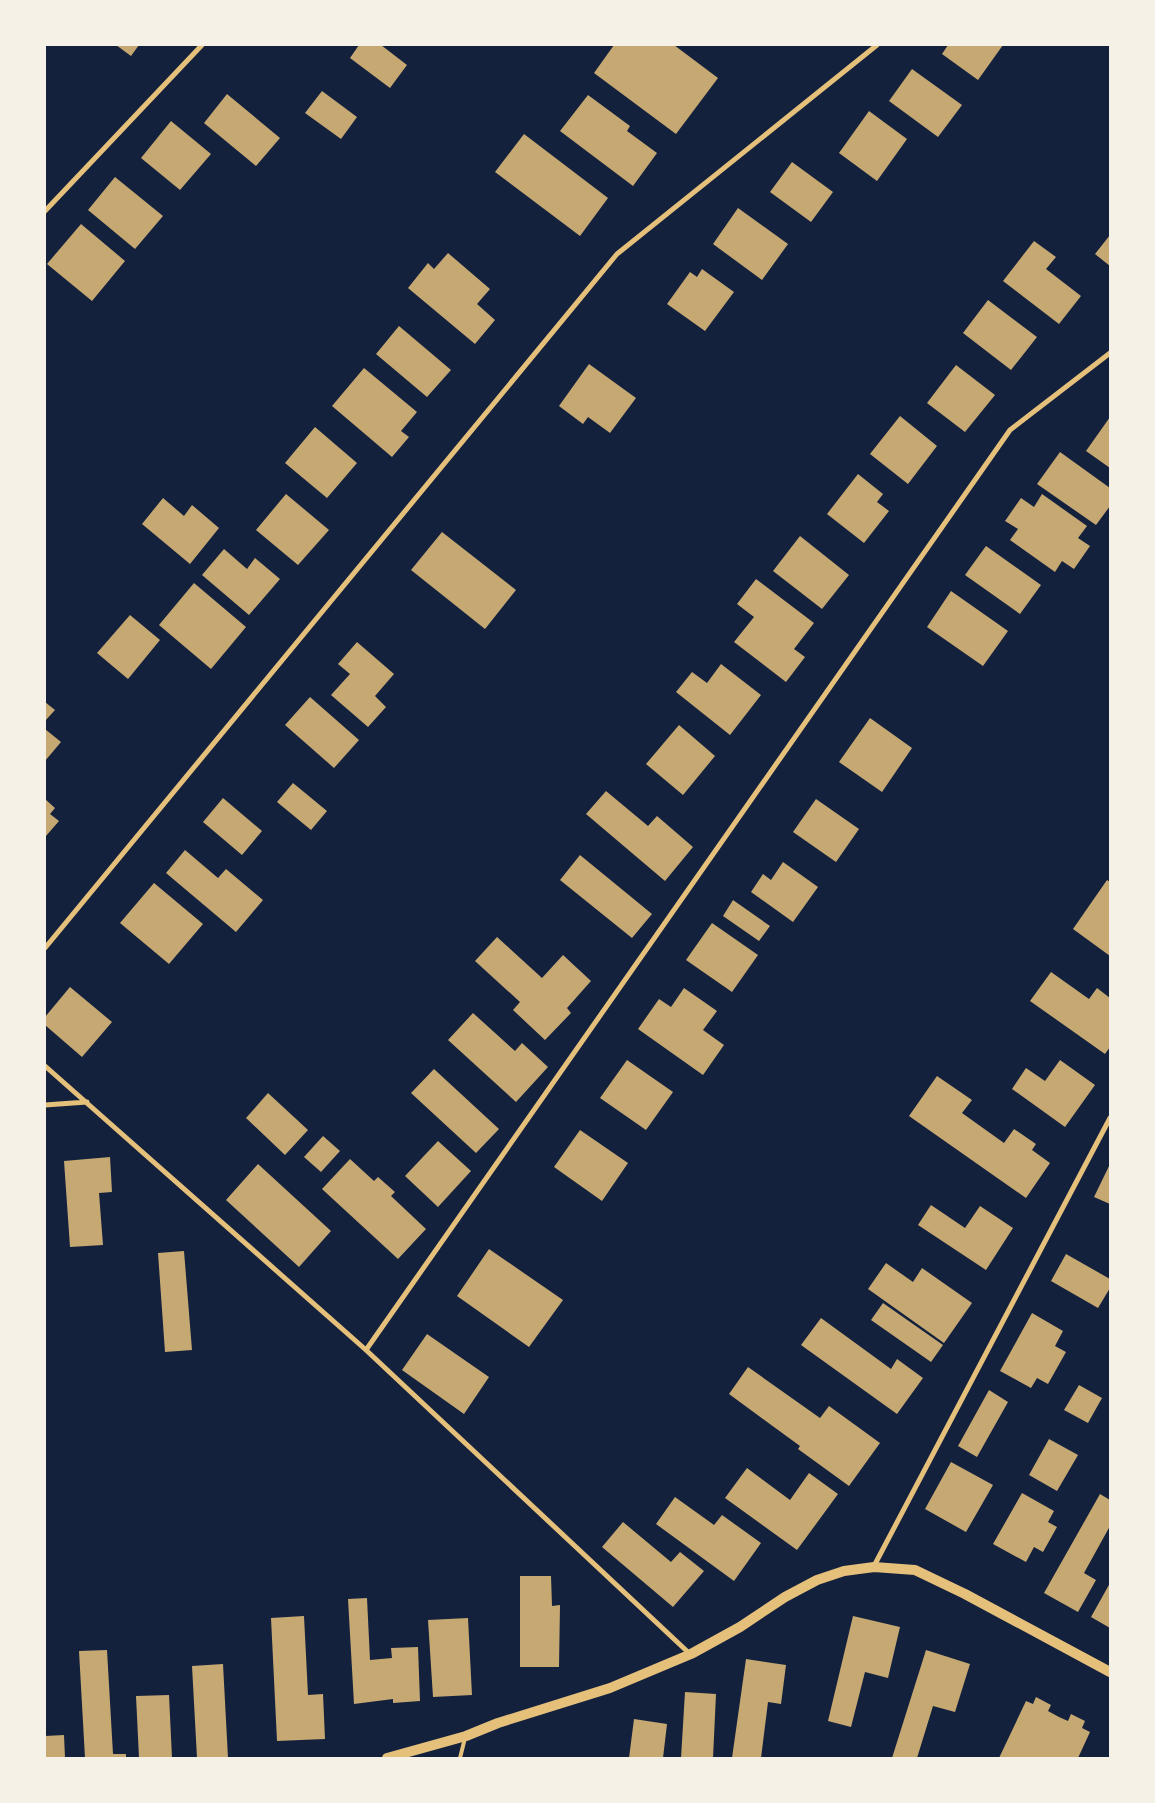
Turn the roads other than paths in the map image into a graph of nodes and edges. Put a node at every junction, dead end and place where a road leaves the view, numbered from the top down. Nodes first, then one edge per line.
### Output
1 (202, 45) edge
2 (877, 45) edge
3 (45, 211) edge
4 (1110, 353) edge
5 (45, 948) edge
6 (45, 1066) edge
7 (87, 1102) junction
8 (45, 1105) edge
9 (1110, 1118) edge
10 (366, 1350) junction
11 (874, 1567) junction
12 (691, 1654) junction
13 (1110, 1672) edge
14 (466, 1736) junction
15 (387, 1758) edge
16 (460, 1758) edge

1 - 3 street
2 - 5 street
4 - 10 street
6 - 7 street
7 - 8 street
7 - 10 street
9 - 11 street
10 - 12 street
11 - 12 main road
11 - 13 main road
12 - 14 main road
14 - 15 main road
14 - 16 lane

